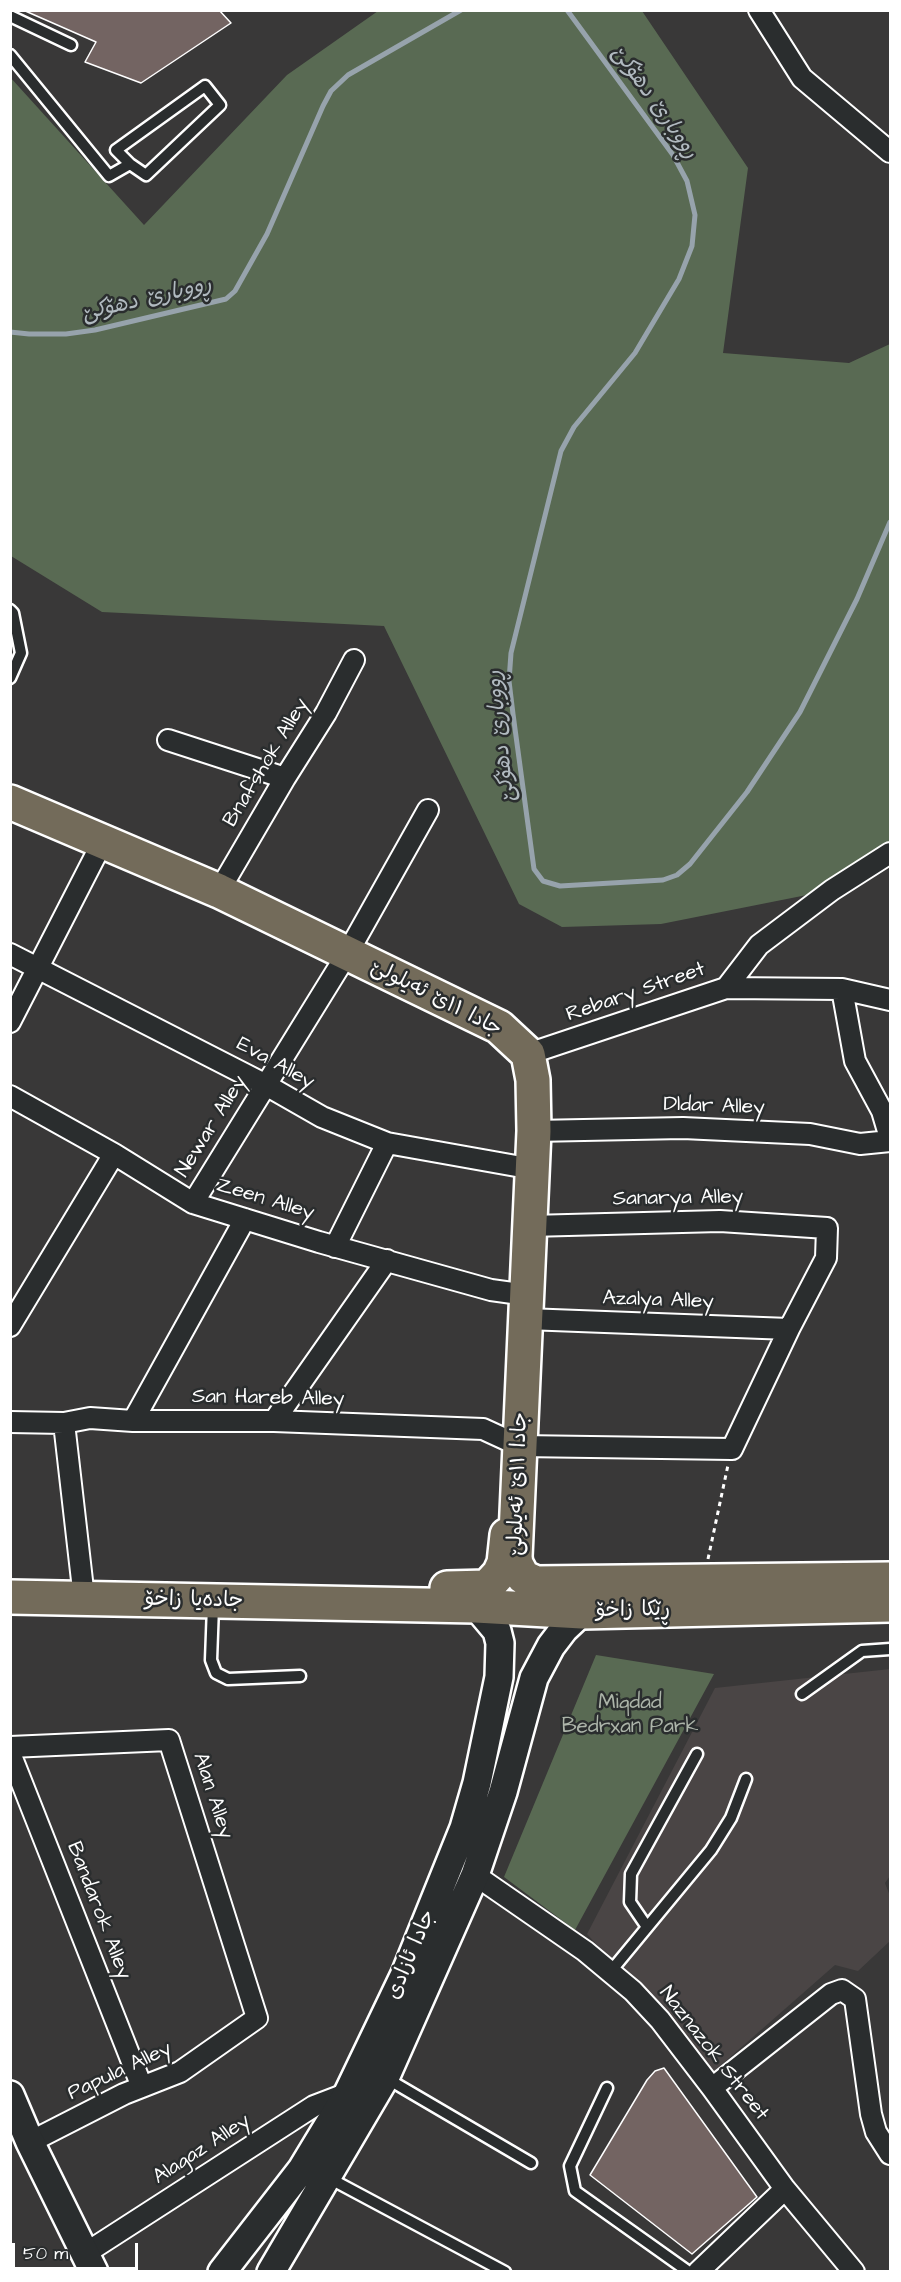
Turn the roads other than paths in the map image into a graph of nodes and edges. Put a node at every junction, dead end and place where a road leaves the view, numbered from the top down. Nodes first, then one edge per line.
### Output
1 (759, 10) edge
2 (10, 16) edge
3 (71, 45) dead end
4 (10, 55) edge
5 (891, 152) edge
6 (130, 164) junction
7 (10, 610) edge
8 (354, 660) dead end
9 (10, 678) edge
10 (168, 740) dead end
11 (285, 778) junction
12 (10, 802) edge
13 (428, 810) dead end
14 (103, 841) junction
15 (891, 853) edge
16 (219, 891) junction
17 (10, 954) edge
18 (347, 954) junction
19 (39, 969) junction
20 (726, 988) junction
21 (842, 989) junction
22 (891, 1000) edge
23 (10, 1022) edge
24 (528, 1054) junction
25 (266, 1085) junction
26 (10, 1096) edge
27 (534, 1131) junction
28 (891, 1139) edge
29 (387, 1143) junction
30 (114, 1154) junction
31 (533, 1169) junction
32 (193, 1203) junction
33 (245, 1219) junction
34 (530, 1226) junction
35 (335, 1247) junction
36 (387, 1260) junction
37 (526, 1307) junction
38 (10, 1326) edge
39 (789, 1329) junction
40 (133, 1421) junction
41 (274, 1421) junction
42 (10, 1422) edge
43 (64, 1423) junction
44 (520, 1446) junction
45 (518, 1501) junction
46 (891, 1579) edge
47 (536, 1583) joint
48 (10, 1597) edge
49 (84, 1598) junction
50 (213, 1602) junction
51 (376, 1605) junction
52 (891, 1605) edge
53 (476, 1606) junction
54 (582, 1612) junction
55 (891, 1650) edge
56 (300, 1676) dead end
57 (499, 1677) junction
58 (534, 1678) junction
59 (802, 1694) dead end
60 (10, 1747) edge
61 (10, 1753) edge
62 (697, 1754) dead end
63 (746, 1779) dead end
64 (475, 1875) junction
65 (647, 1927) junction
66 (610, 1971) junction
67 (257, 2018) joint
68 (386, 2078) junction
69 (142, 2087) junction
70 (607, 2088) dead end
71 (712, 2088) junction
72 (348, 2093) junction
73 (10, 2095) edge
74 (30, 2142) junction
75 (891, 2154) edge
76 (531, 2163) dead end
77 (327, 2177) junction
78 (785, 2189) junction
79 (290, 2239) junction
80 (92, 2267) edge
81 (222, 2271) edge
82 (256, 2271) edge
83 (271, 2271) edge
84 (505, 2271) edge
85 (689, 2271) edge
86 (698, 2271) edge
87 (854, 2271) edge

1 - 5 street
2 - 3 lane
4 - 6 lane
6 - 6 lane
7 - 9 lane
8 - 11 street, Bnafshok Alley
10 - 11 street
11 - 16 street, Bnafshok Alley
12 - 14 highway, جادا ١١ێ ئه‌یلولێ
13 - 18 street, Newar Alley
14 - 16 highway, جادا ١١ێ ئه‌یلولێ
14 - 19 street
15 - 20 street, Rebary Street
16 - 18 highway, جادا ١١ێ ئه‌یلولێ
17 - 19 street, Eva Alley
18 - 24 highway, جادا ١١ێ ئه‌یلولێ
18 - 25 street, Newar Alley
19 - 23 street
19 - 25 street, Eva Alley
20 - 21 street
20 - 24 street, Rebary Street
21 - 22 street
21 - 28 street
24 - 27 highway, جادا ١١ێ ئه‌یلولێ
25 - 29 street, Eva Alley
25 - 32 street, Newar Alley
26 - 30 street, Zeen Alley
27 - 28 street, Dldar Alley
27 - 31 highway, جادا ١١ێ ئه‌یلولێ
29 - 31 street, Eva Alley
29 - 35 street
30 - 32 street, Zeen Alley
30 - 38 street
31 - 34 highway, جادا ١١ێ ئه‌یلولێ
32 - 33 street, Zeen Alley
33 - 35 street, Zeen Alley
33 - 40 street
34 - 37 highway, جادا ١١ێ ئه‌یلولێ
34 - 39 street, Sanarya Alley
35 - 36 street, Zeen Alley
36 - 37 street, Zeen Alley
36 - 41 street
37 - 39 street, Azalya Alley
37 - 44 highway, جادا ١١ێ ئه‌یلولێ
39 - 44 street
40 - 41 street, San Hareb Alley
40 - 43 street, San Hareb Alley
41 - 44 street, San Hareb Alley
42 - 43 street, San Hareb Alley
43 - 49 street
44 - 45 highway, جادا ١١ێ ئه‌یلولێ
45 - 47 highway, جادا ١١ێ ئه‌یلولێ
45 - 51 highway
46 - 47 highway, ڕێکا زاخۆ
48 - 49 highway, جادەیا زاخۆ
49 - 50 highway, جادەیا زاخۆ
50 - 51 highway, جادەیا زاخۆ
50 - 56 lane
51 - 53 highway, ڕێکا زاخۆ
52 - 54 highway, ڕێکا زاخۆ
53 - 54 highway, ڕێکا زاخۆ
53 - 57 main road, جادا ئازادی
54 - 58 main road, جادا ئازادی
55 - 59 lane
57 - 58 main road
57 - 72 main road, جادا ئازادی
58 - 64 main road, جادا ئازادی
60 - 67 street, Alan Alley
61 - 69 street, Bandarok Alley
62 - 65 lane
63 - 65 lane
64 - 66 street, Naznazok Street
64 - 68 main road, جادا ئازادی
65 - 66 lane
66 - 71 street, Naznazok Street
67 - 69 street, Papula Alley
68 - 76 lane
68 - 77 main road, جادا ئازادی
69 - 74 street, Papula Alley
70 - 85 lane
71 - 75 street
71 - 78 street, Naznazok Street
72 - 80 street, Alagaz Alley
72 - 81 main road, جادا ئازادی
73 - 74 main road
74 - 80 main road
77 - 79 main road, جادا ئازادی
77 - 84 lane
78 - 86 street
78 - 87 street, Naznazok Street
79 - 82 main road
79 - 83 main road, جادا ئازادی

